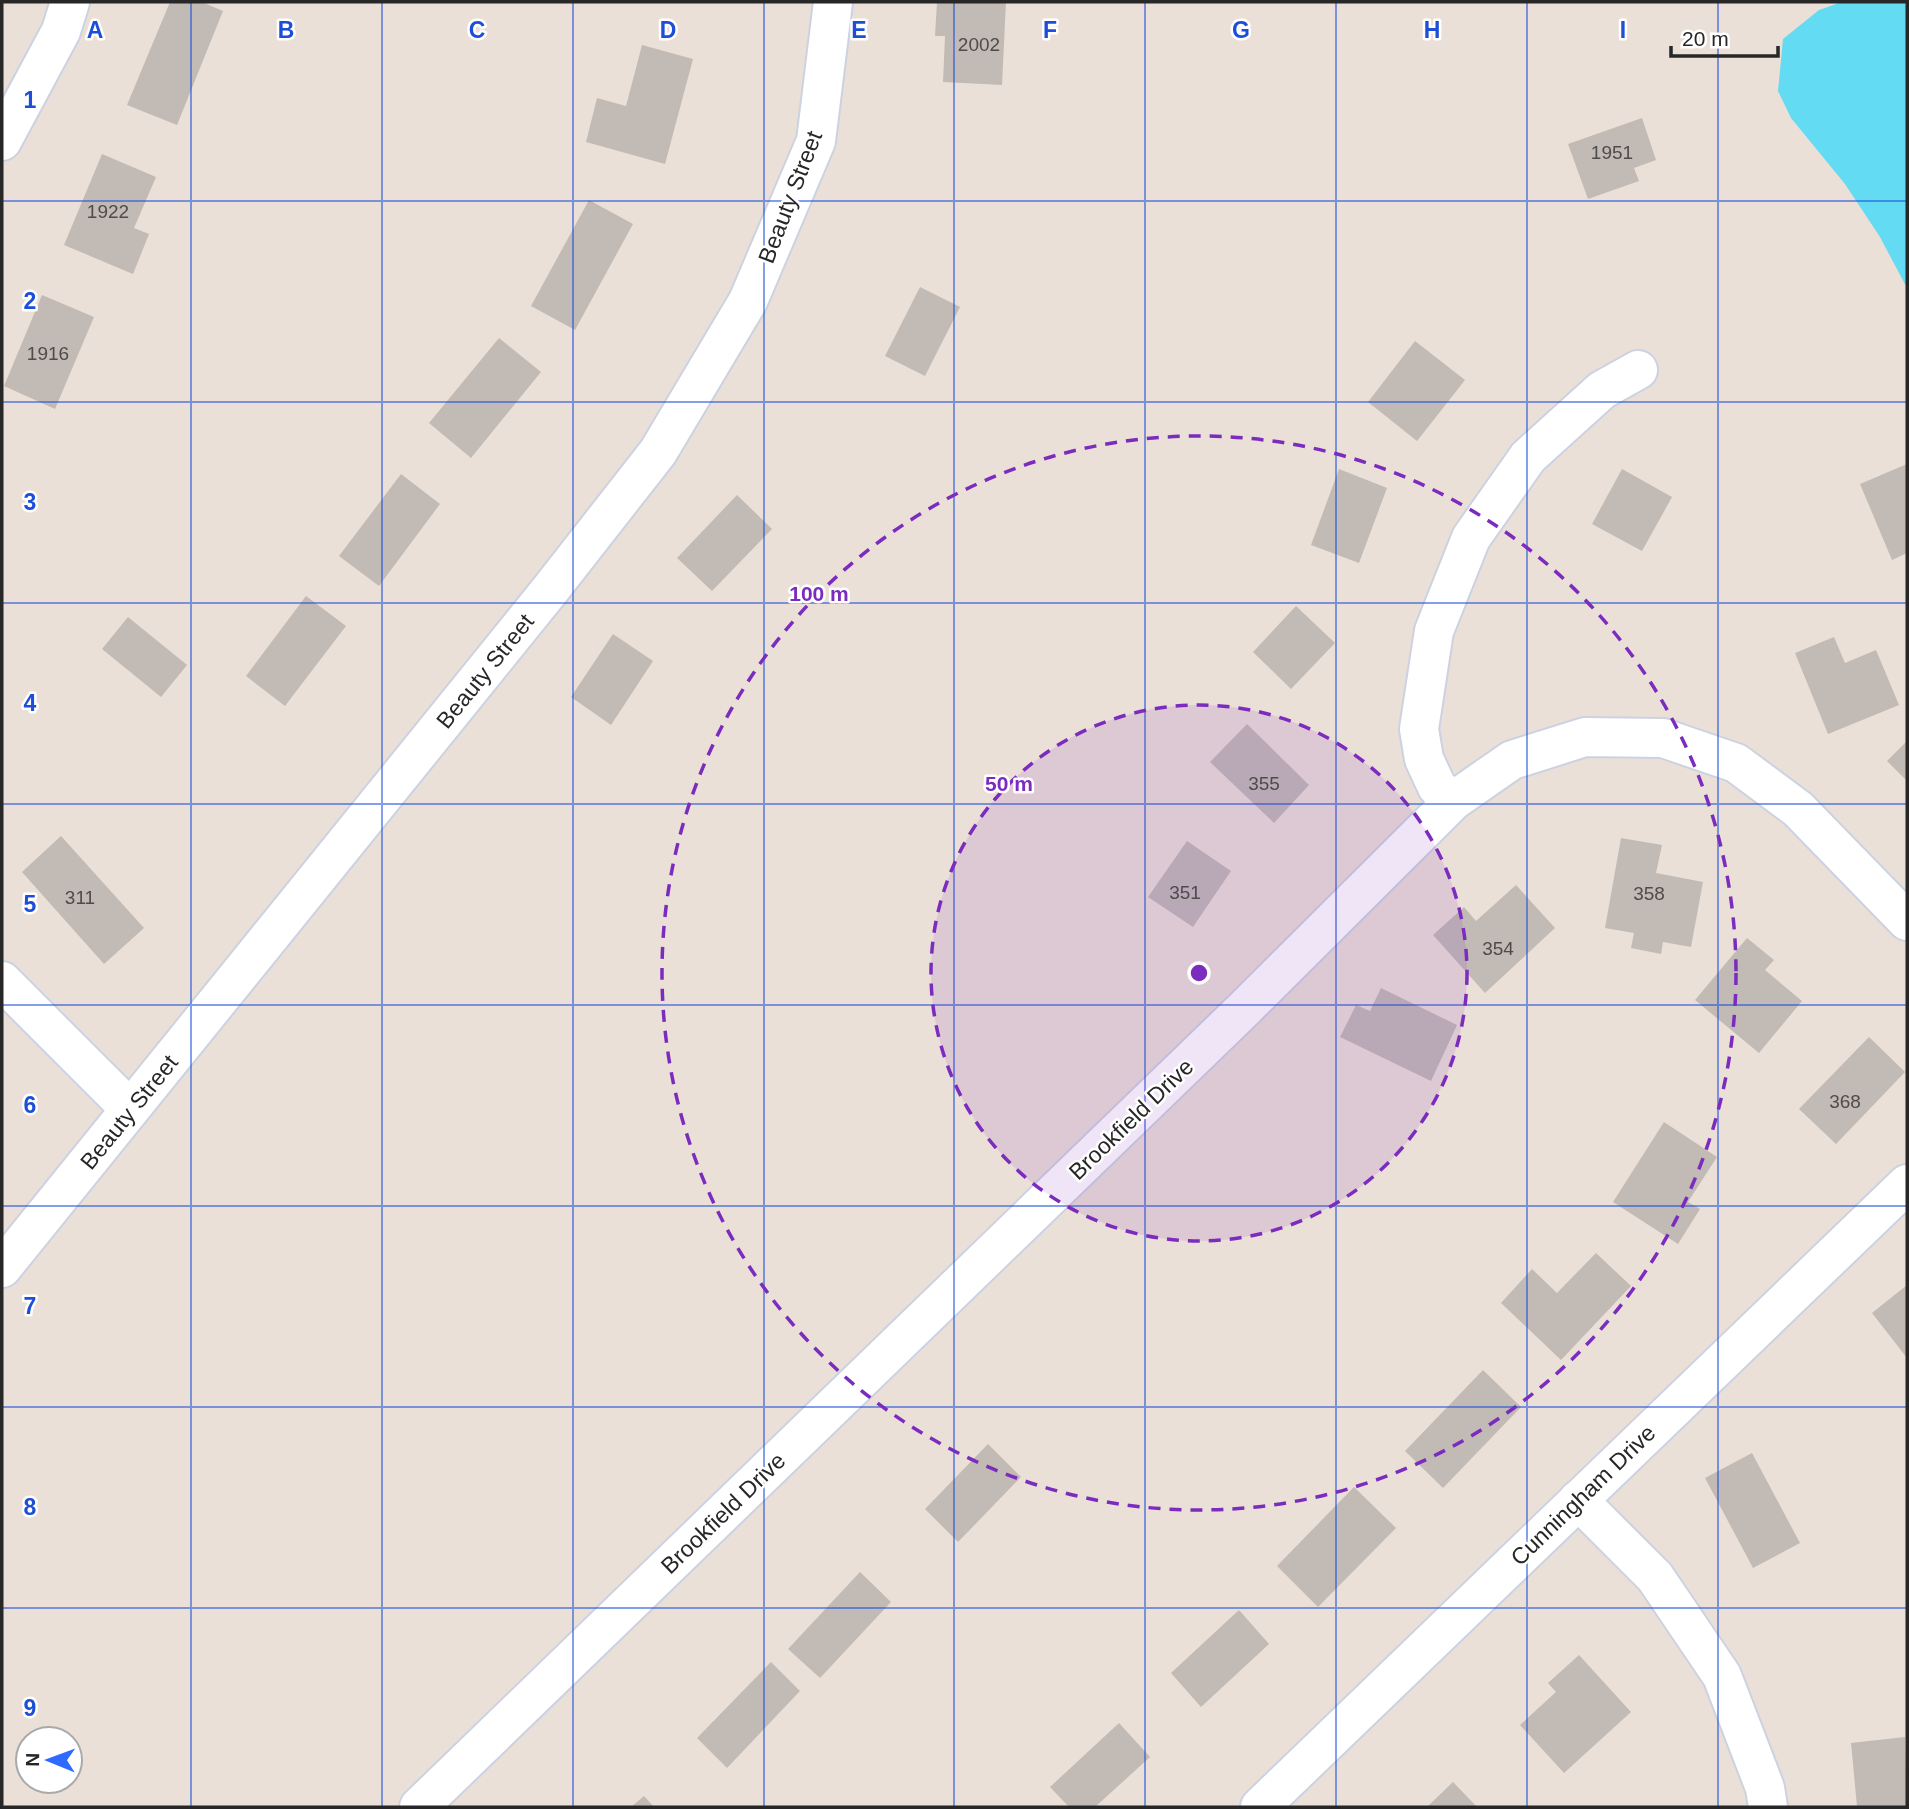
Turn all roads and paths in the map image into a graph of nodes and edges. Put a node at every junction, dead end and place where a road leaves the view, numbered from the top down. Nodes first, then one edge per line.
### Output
1 (70, 2) edge
2 (833, 2) edge
3 (2, 141) edge
4 (1638, 370) dead end
5 (1453, 801) junction
6 (1907, 921) edge
7 (2, 981) edge
8 (130, 1109) junction
9 (1907, 1184) edge
10 (2, 1268) edge
11 (1577, 1500) junction
12 (419, 1807) edge
13 (1260, 1807) edge
14 (1768, 1807) edge

1 - 3 street
2 - 8 street, Beauty Street
4 - 5 street
5 - 6 street, Brookfield Drive
5 - 12 street, Brookfield Drive
7 - 8 street
8 - 10 street, Beauty Street
9 - 11 street, Cunningham Drive
11 - 13 street, Cunningham Drive
11 - 14 street

